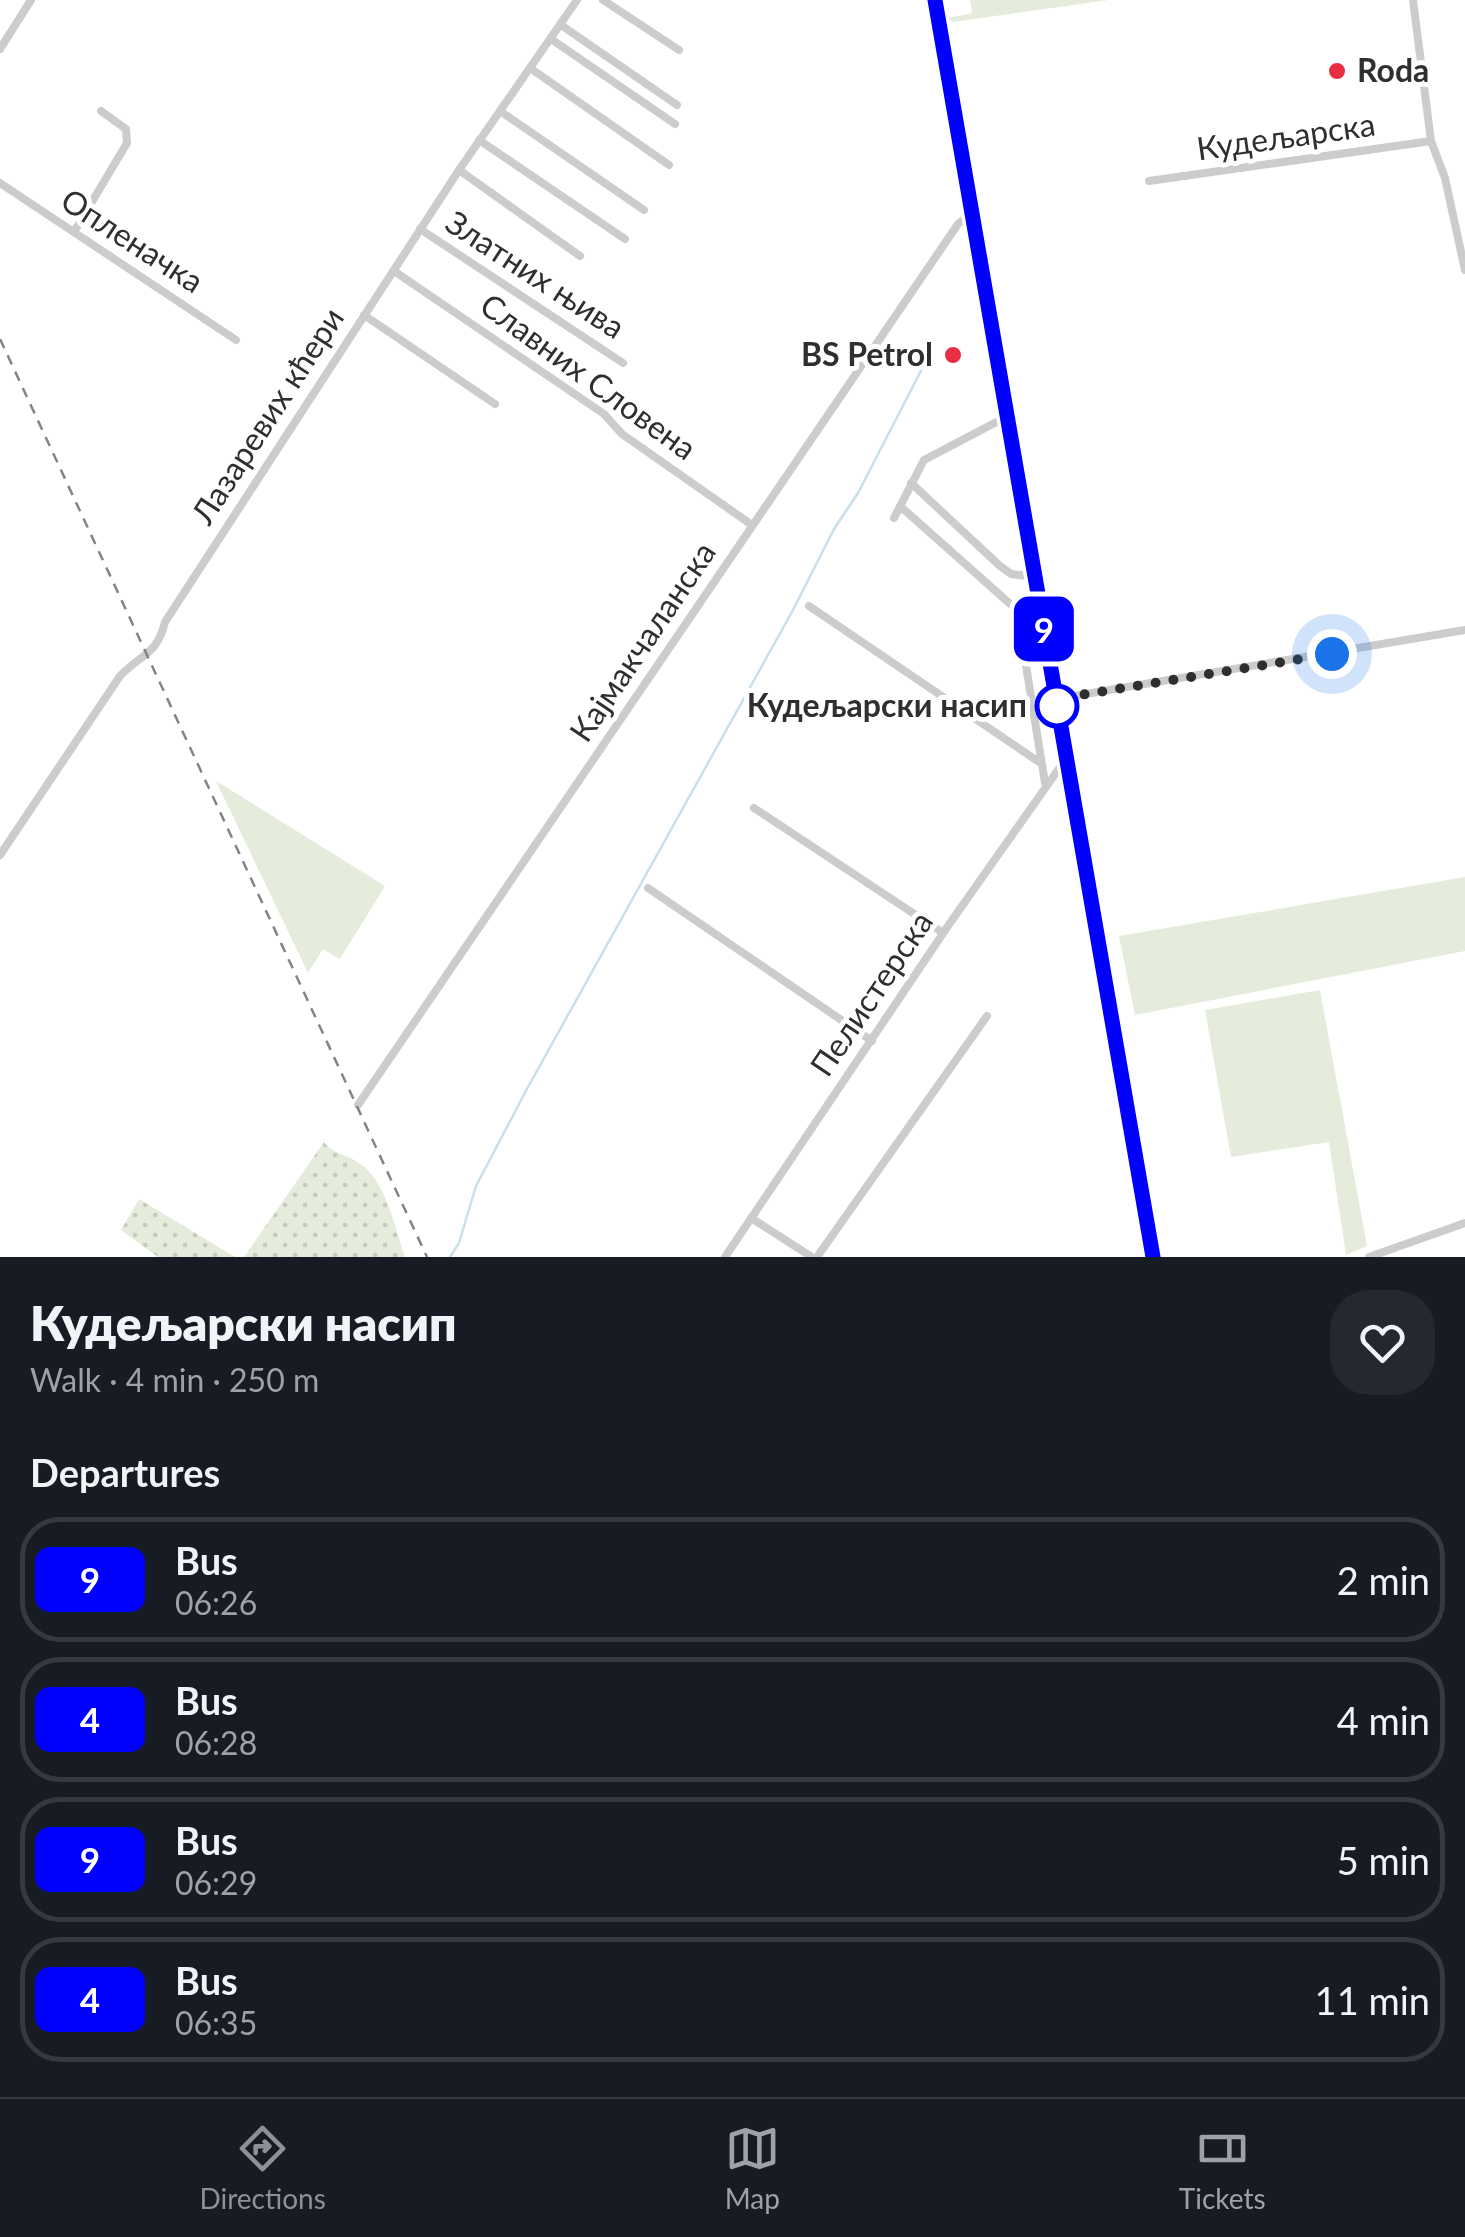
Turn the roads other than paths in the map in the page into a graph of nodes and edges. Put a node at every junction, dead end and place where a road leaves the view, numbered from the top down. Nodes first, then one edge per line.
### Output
1 (30, 0) edge
2 (578, 0) edge
3 (603, 0) edge
4 (935, 0) edge
5 (1413, 0) edge
6 (561, 26) junction
7 (551, 39) junction
8 (0, 49) edge
9 (679, 50) dead end
10 (530, 68) junction
11 (677, 105) dead end
12 (101, 110) dead end
13 (500, 111) junction
14 (675, 124) dead end
15 (479, 140) junction
16 (1431, 142) junction
17 (668, 165) dead end
18 (459, 170) junction
19 (1149, 182) dead end
20 (0, 183) edge
21 (644, 210) dead end
22 (974, 211) junction
23 (420, 230) junction
24 (74, 232) junction
25 (625, 239) dead end
26 (580, 256) dead end
27 (1465, 270) edge
28 (394, 271) junction
29 (364, 315) junction
30 (236, 340) dead end
31 (622, 363) dead end
32 (495, 404) dead end
33 (1006, 417) junction
34 (911, 483) junction
35 (900, 506) junction
36 (894, 518) dead end
37 (752, 524) junction
38 (1035, 577) junction
39 (809, 606) dead end
40 (1017, 610) junction
41 (1042, 613) junction
42 (1465, 630) edge
43 (1056, 699) junction
44 (1065, 760) junction
45 (1039, 762) junction
46 (1045, 784) junction
47 (754, 808) dead end
48 (0, 856) edge
49 (648, 888) dead end
50 (943, 933) junction
51 (987, 1016) dead end
52 (872, 1041) junction
53 (358, 1105) dead end
54 (751, 1218) junction
55 (1465, 1223) edge
56 (724, 1257) edge
57 (814, 1257) edge
58 (1154, 1257) edge
59 (1369, 1257) edge

1 - 8 street
2 - 6 street, Лазаревих кћери
3 - 9 street
4 - 22 main road
5 - 16 street
6 - 7 street, Лазаревих кћери
6 - 11 street
7 - 10 street, Лазаревих кћери
7 - 14 street
10 - 13 street, Лазаревих кћери
10 - 17 street
12 - 24 street
13 - 15 street, Лазаревих кћери
13 - 21 street
15 - 18 street, Лазаревих кћери
15 - 25 street
16 - 19 street, Кудељарска
16 - 27 street
18 - 23 street, Лазаревих кћери
18 - 26 street
20 - 24 street, Опленачка
22 - 33 main road
22 - 37 street, Кајмакчаланска
23 - 28 street, Лазаревих кћери
23 - 31 street, Златних њива
24 - 30 street, Опленачка
28 - 29 street, Лазаревих кћери
28 - 37 street, Славних Словена
29 - 32 street
29 - 48 street, Лазаревих кћери
33 - 34 street
33 - 38 main road
34 - 35 street
34 - 38 street
35 - 36 street
35 - 40 street
37 - 53 street, Кајмакчаланска
38 - 41 main road
39 - 45 street
40 - 41 street
40 - 45 street
41 - 43 main road
42 - 43 street
43 - 44 main road
44 - 46 street, Пелистерска
44 - 58 main road
45 - 46 street
46 - 50 street, Пелистерска
47 - 50 street
49 - 52 street
50 - 52 street, Пелистерска
51 - 57 street
52 - 54 street, Пелистерска
54 - 56 street, Пелистерска
54 - 57 street
55 - 59 street

